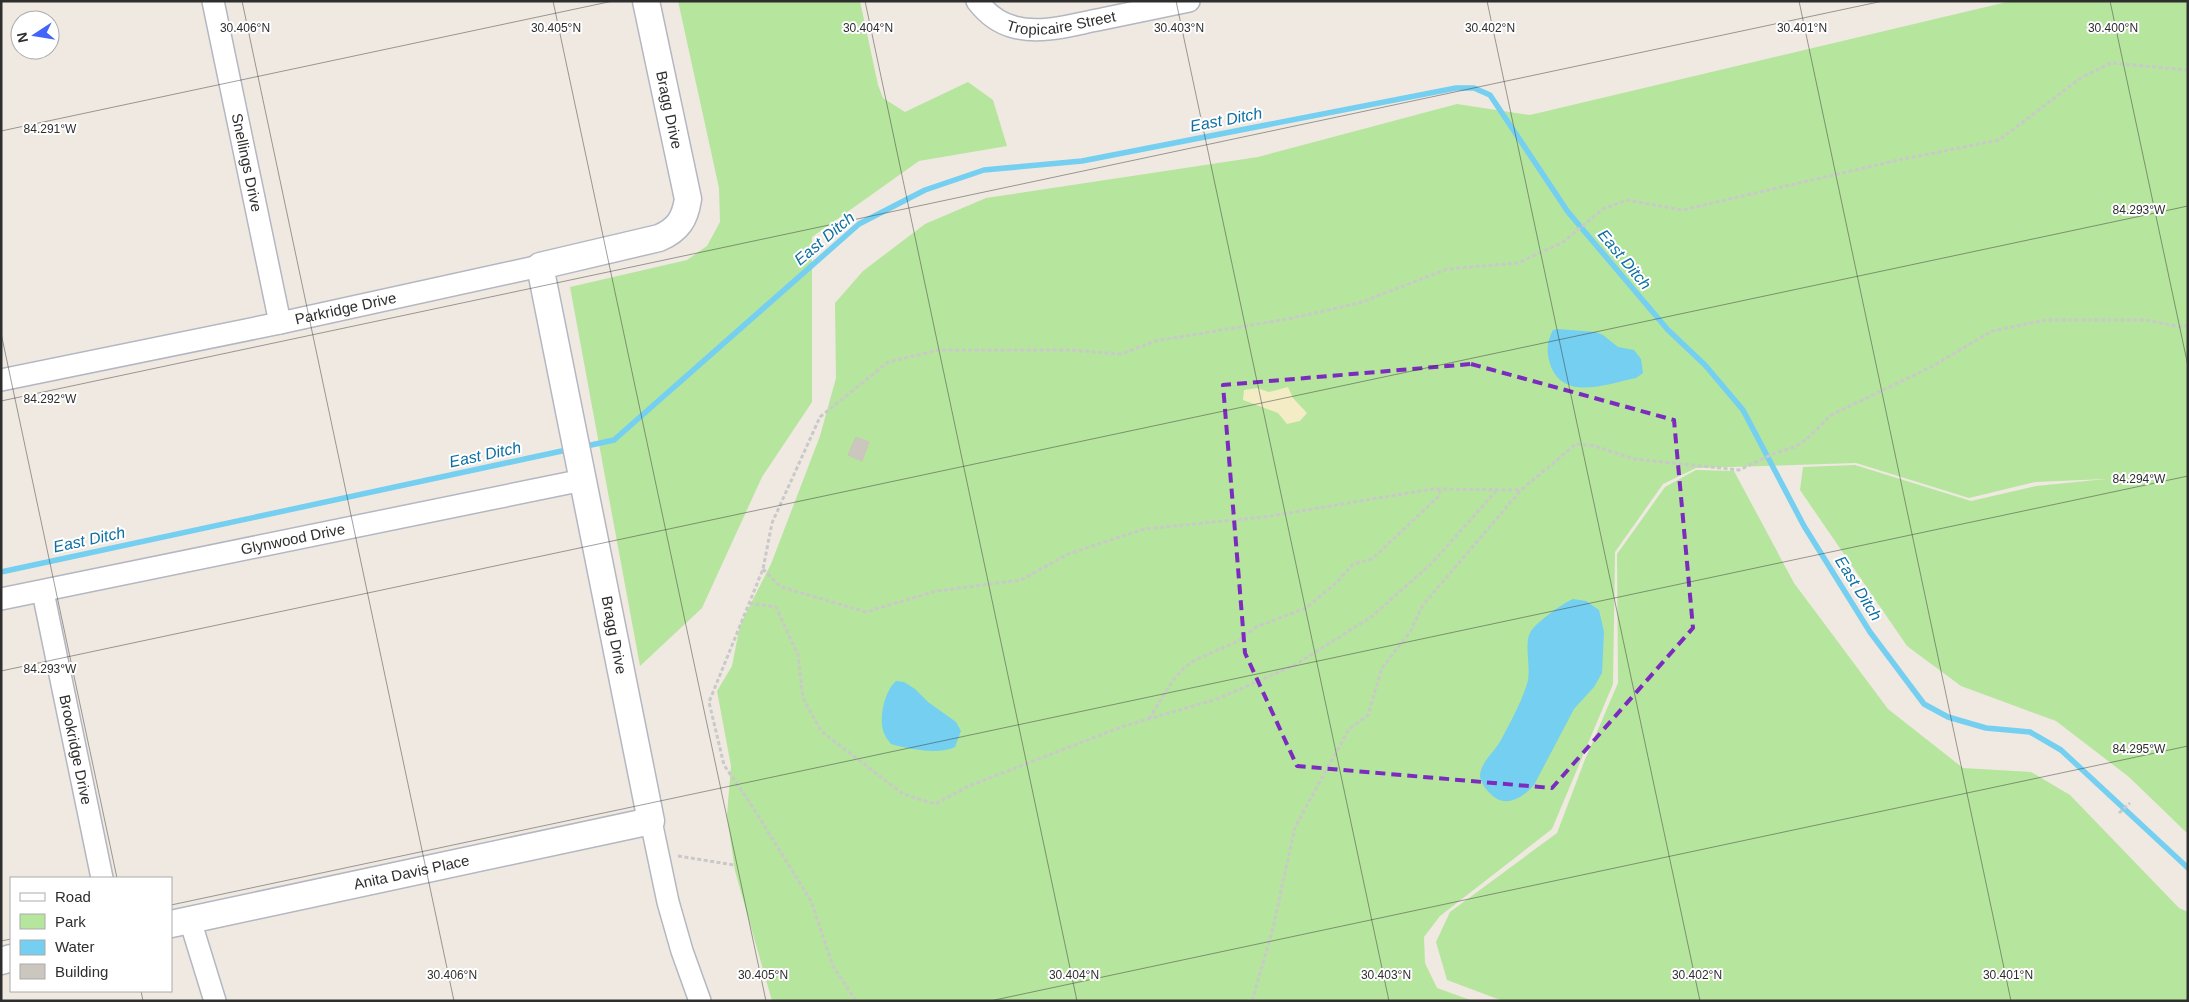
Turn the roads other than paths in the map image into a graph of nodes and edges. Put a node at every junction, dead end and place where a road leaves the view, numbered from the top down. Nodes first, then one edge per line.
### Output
1 (213, 1) edge
2 (646, 1) edge
3 (977, 1) edge
4 (1189, 1) edge
5 (683, 219) joint
6 (540, 266) junction
7 (280, 323) junction
8 (1, 380) edge
9 (582, 471) junction
10 (43, 592) junction
11 (1, 599) edge
12 (651, 821) junction
13 (102, 877) edge
14 (181, 922) edge
15 (214, 1001) edge
16 (700, 1001) edge

1 - 7 street, Snellings Drive
2 - 5 street, Bragg Drive
3 - 4 street, Tropicaire Street
5 - 6 street, Parkridge Drive
6 - 7 street, Parkridge Drive
6 - 9 street, Bragg Drive
7 - 8 street, Parkridge Drive
9 - 10 street, Glynwood Drive
9 - 12 street, Bragg Drive
10 - 11 street, Glynwood Drive
10 - 13 street, Brookridge Drive
12 - 14 street, Anita Davis Place
12 - 16 street, Bragg Drive
14 - 15 street

